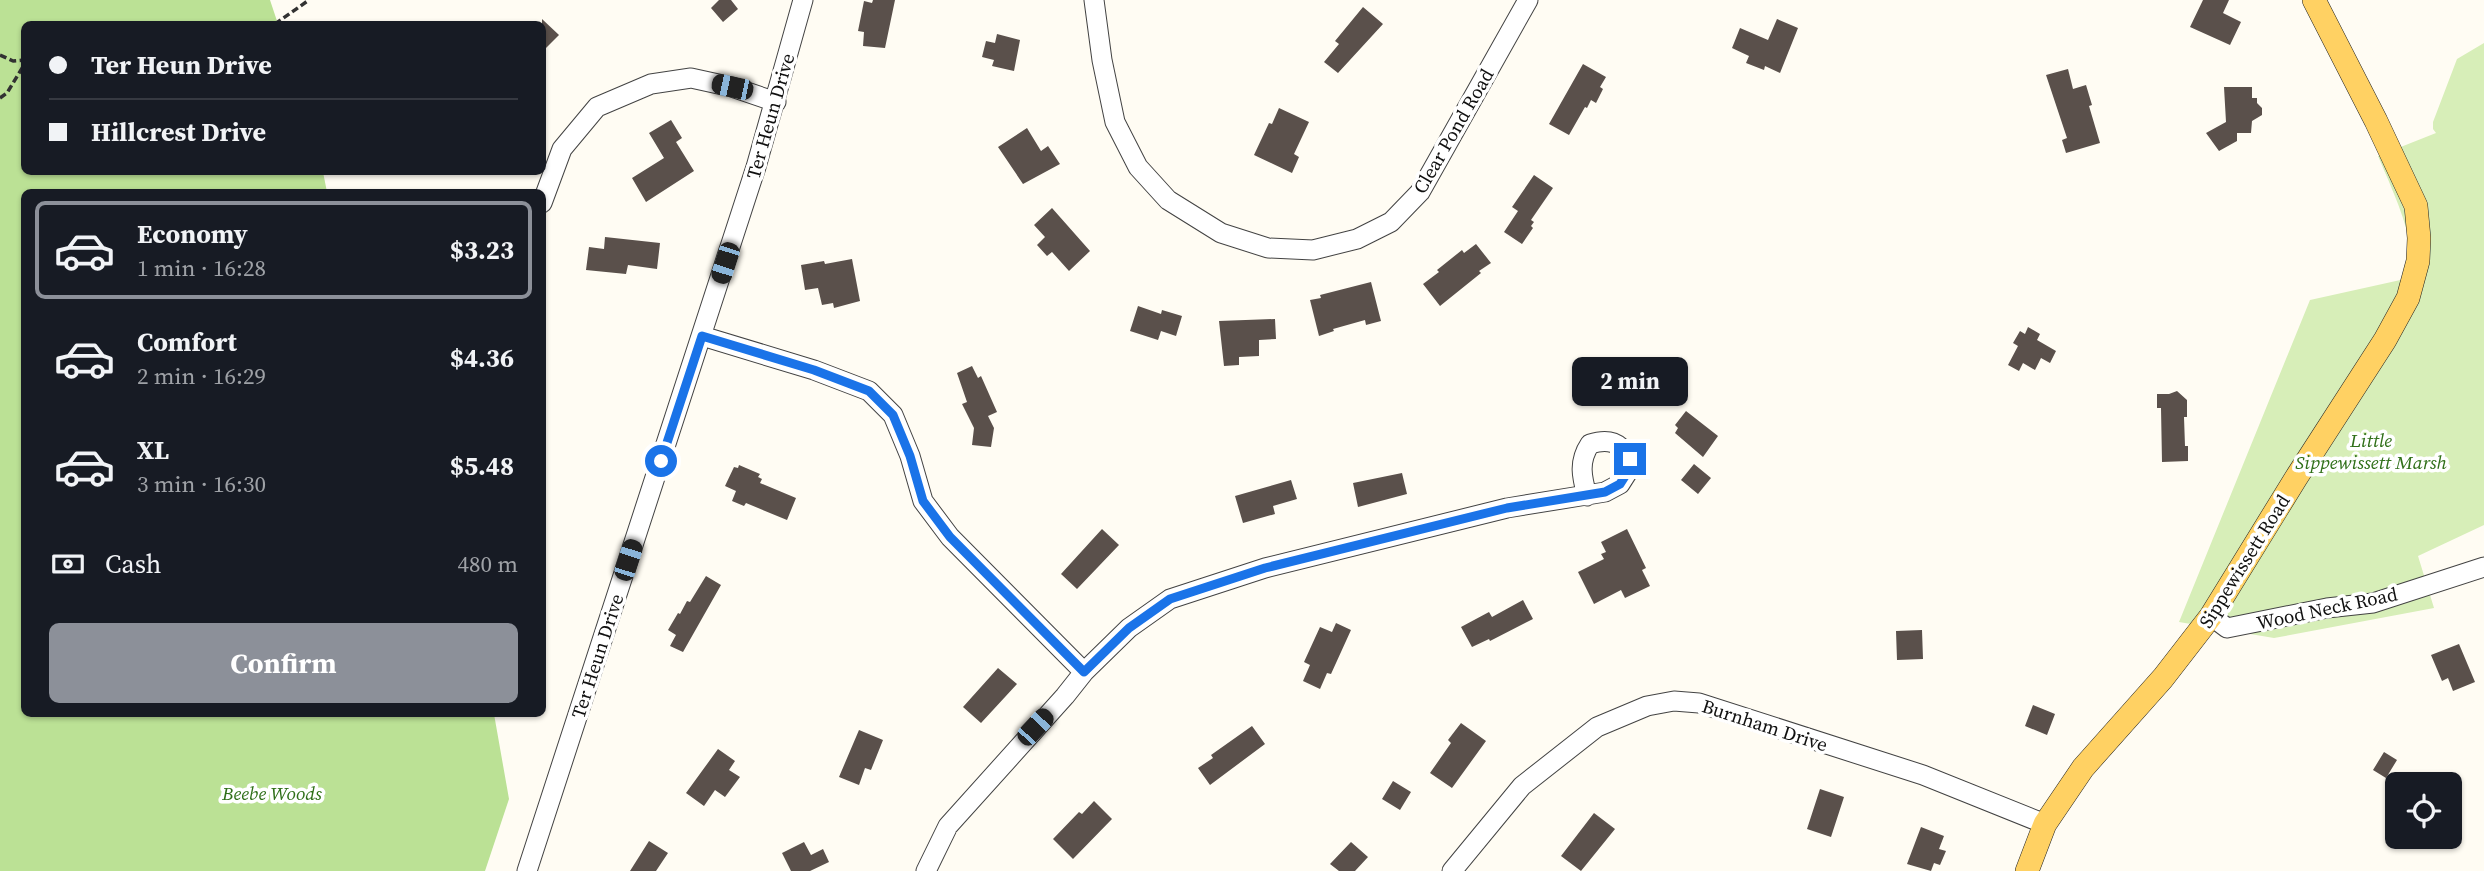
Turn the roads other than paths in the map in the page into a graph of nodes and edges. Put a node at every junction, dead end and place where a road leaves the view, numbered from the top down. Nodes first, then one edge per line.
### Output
1 (803, 0) edge
2 (1094, 0) edge
3 (1528, 0) edge
4 (2314, 0) edge
5 (776, 102) junction
6 (546, 192) edge
7 (702, 336) junction
8 (1587, 496) dead end
9 (2484, 567) edge
10 (2211, 616) junction
11 (1084, 672) junction
12 (2045, 824) junction
13 (527, 871) edge
14 (926, 871) edge
15 (1452, 871) edge
16 (2027, 871) edge

1 - 5 street, Ter Heun Drive
2 - 3 street, Clear Pond Road
4 - 10 main road, Sippewissett Road
5 - 6 street
5 - 7 street, Ter Heun Drive
7 - 11 street
7 - 13 street, Ter Heun Drive
8 - 11 street
9 - 10 street, Wood Neck Road
10 - 12 main road, Sippewissett Road
11 - 14 street
12 - 15 street, Burnham Drive
12 - 16 main road, Sippewissett Road

